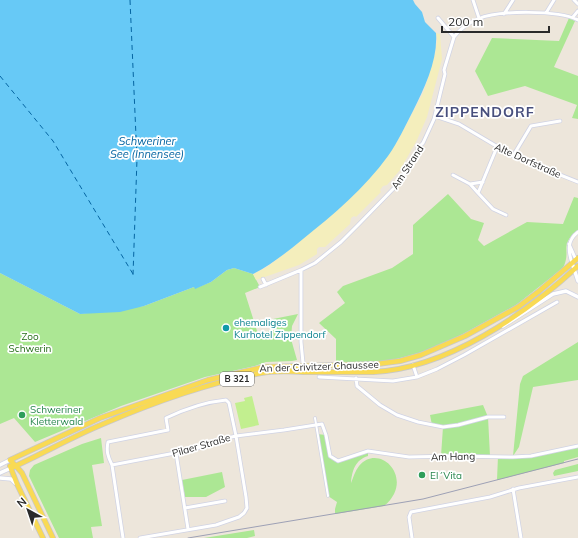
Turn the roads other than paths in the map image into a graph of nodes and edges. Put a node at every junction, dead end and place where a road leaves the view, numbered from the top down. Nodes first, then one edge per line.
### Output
1 (473, 0) edge
2 (513, 0) edge
3 (554, 0) edge
4 (574, 0) edge
5 (578, 4) edge
6 (578, 11) edge
7 (546, 13) junction
8 (504, 14) junction
9 (573, 17) junction
10 (438, 18) dead end
11 (479, 18) junction
12 (578, 20) edge
13 (454, 37) junction
14 (435, 116) junction
15 (560, 121) dead end
16 (497, 147) junction
17 (513, 156) junction
18 (453, 175) dead end
19 (483, 182) junction
20 (578, 182) edge
21 (470, 184) junction
22 (478, 193) junction
23 (506, 215) dead end
24 (578, 232) edge
25 (569, 244) junction
26 (577, 259) edge
27 (572, 264) junction
28 (577, 267) edge
29 (302, 270) junction
30 (263, 279) dead end
31 (578, 281) edge
32 (266, 285) junction
33 (260, 287) dead end
34 (578, 297) edge
35 (557, 302) dead end
36 (489, 332) junction
37 (413, 365) junction
38 (304, 366) junction
39 (306, 372) junction
40 (319, 377) dead end
41 (417, 377) junction
42 (356, 378) junction
43 (504, 417) dead end
44 (315, 418) dead end
45 (314, 425) junction
46 (236, 436) junction
47 (578, 446) edge
48 (176, 453) junction
49 (10, 460) junction
50 (0, 465) edge
51 (112, 465) junction
52 (16, 466) junction
53 (11, 468) junction
54 (0, 473) edge
55 (0, 478) edge
56 (578, 478) edge
57 (17, 484) junction
58 (513, 489) junction
59 (328, 496) dead end
60 (225, 501) dead end
61 (185, 508) junction
62 (188, 530) junction
63 (43, 538) edge
64 (53, 538) edge
65 (123, 538) edge
66 (140, 538) edge
67 (412, 538) edge
68 (521, 538) edge

1 - 11 street
2 - 8 street
3 - 7 street
4 - 5 street
6 - 9 street
7 - 8 street
7 - 9 street
8 - 11 street
9 - 12 street
10 - 13 street
11 - 13 street
13 - 14 street, Am Strand
14 - 16 street, Alte Dorfstraße
14 - 29 street, Am Strand
15 - 17 street
16 - 17 street, Alte Dorfstraße
16 - 19 street
17 - 20 street, Alte Dorfstraße
18 - 21 street
19 - 21 street
19 - 22 street
21 - 22 street
22 - 23 street
24 - 25 street
25 - 26 street
25 - 27 street
26 - 27 main road, An der Crivitzer Chaussee / B 321
26 - 28 street
27 - 28 street
27 - 38 main road, An der Crivitzer Chaussee / B 321
28 - 31 street
28 - 36 main road, An der Crivitzer Chaussee / B 321
29 - 32 street, Am Strand
29 - 38 street
30 - 32 street
32 - 33 street, Am Strand
34 - 36 street, B 321
35 - 41 street, An der Crivitzer Chaussee
36 - 37 main road, An der Crivitzer Chaussee / B 321
37 - 39 main road, An der Crivitzer Chaussee / B 321
37 - 41 street
38 - 39 street
38 - 49 main road, An der Crivitzer Chaussee / B 321
39 - 52 main road, An der Crivitzer Chaussee / B 321
40 - 42 street
41 - 42 street, An der Crivitzer Chaussee
42 - 43 street
44 - 45 street
45 - 46 street
45 - 47 street, Am Hang
45 - 59 street
46 - 48 street, Pilaer Straße
46 - 51 street, Pilaer Straße
46 - 62 street
48 - 51 street, Pilaer Straße
48 - 61 street
49 - 50 street, An der Crivitzer Chaussee
49 - 52 main road
49 - 53 main road
51 - 65 street, Pilaer Straße
52 - 53 main road, An der Crivitzer Chaussee
52 - 64 main road
53 - 54 street, An der Crivitzer Chaussee
53 - 57 main road
55 - 57 street
56 - 58 street
57 - 63 main road
58 - 67 street
58 - 68 street
60 - 61 street
61 - 62 street
62 - 66 street

